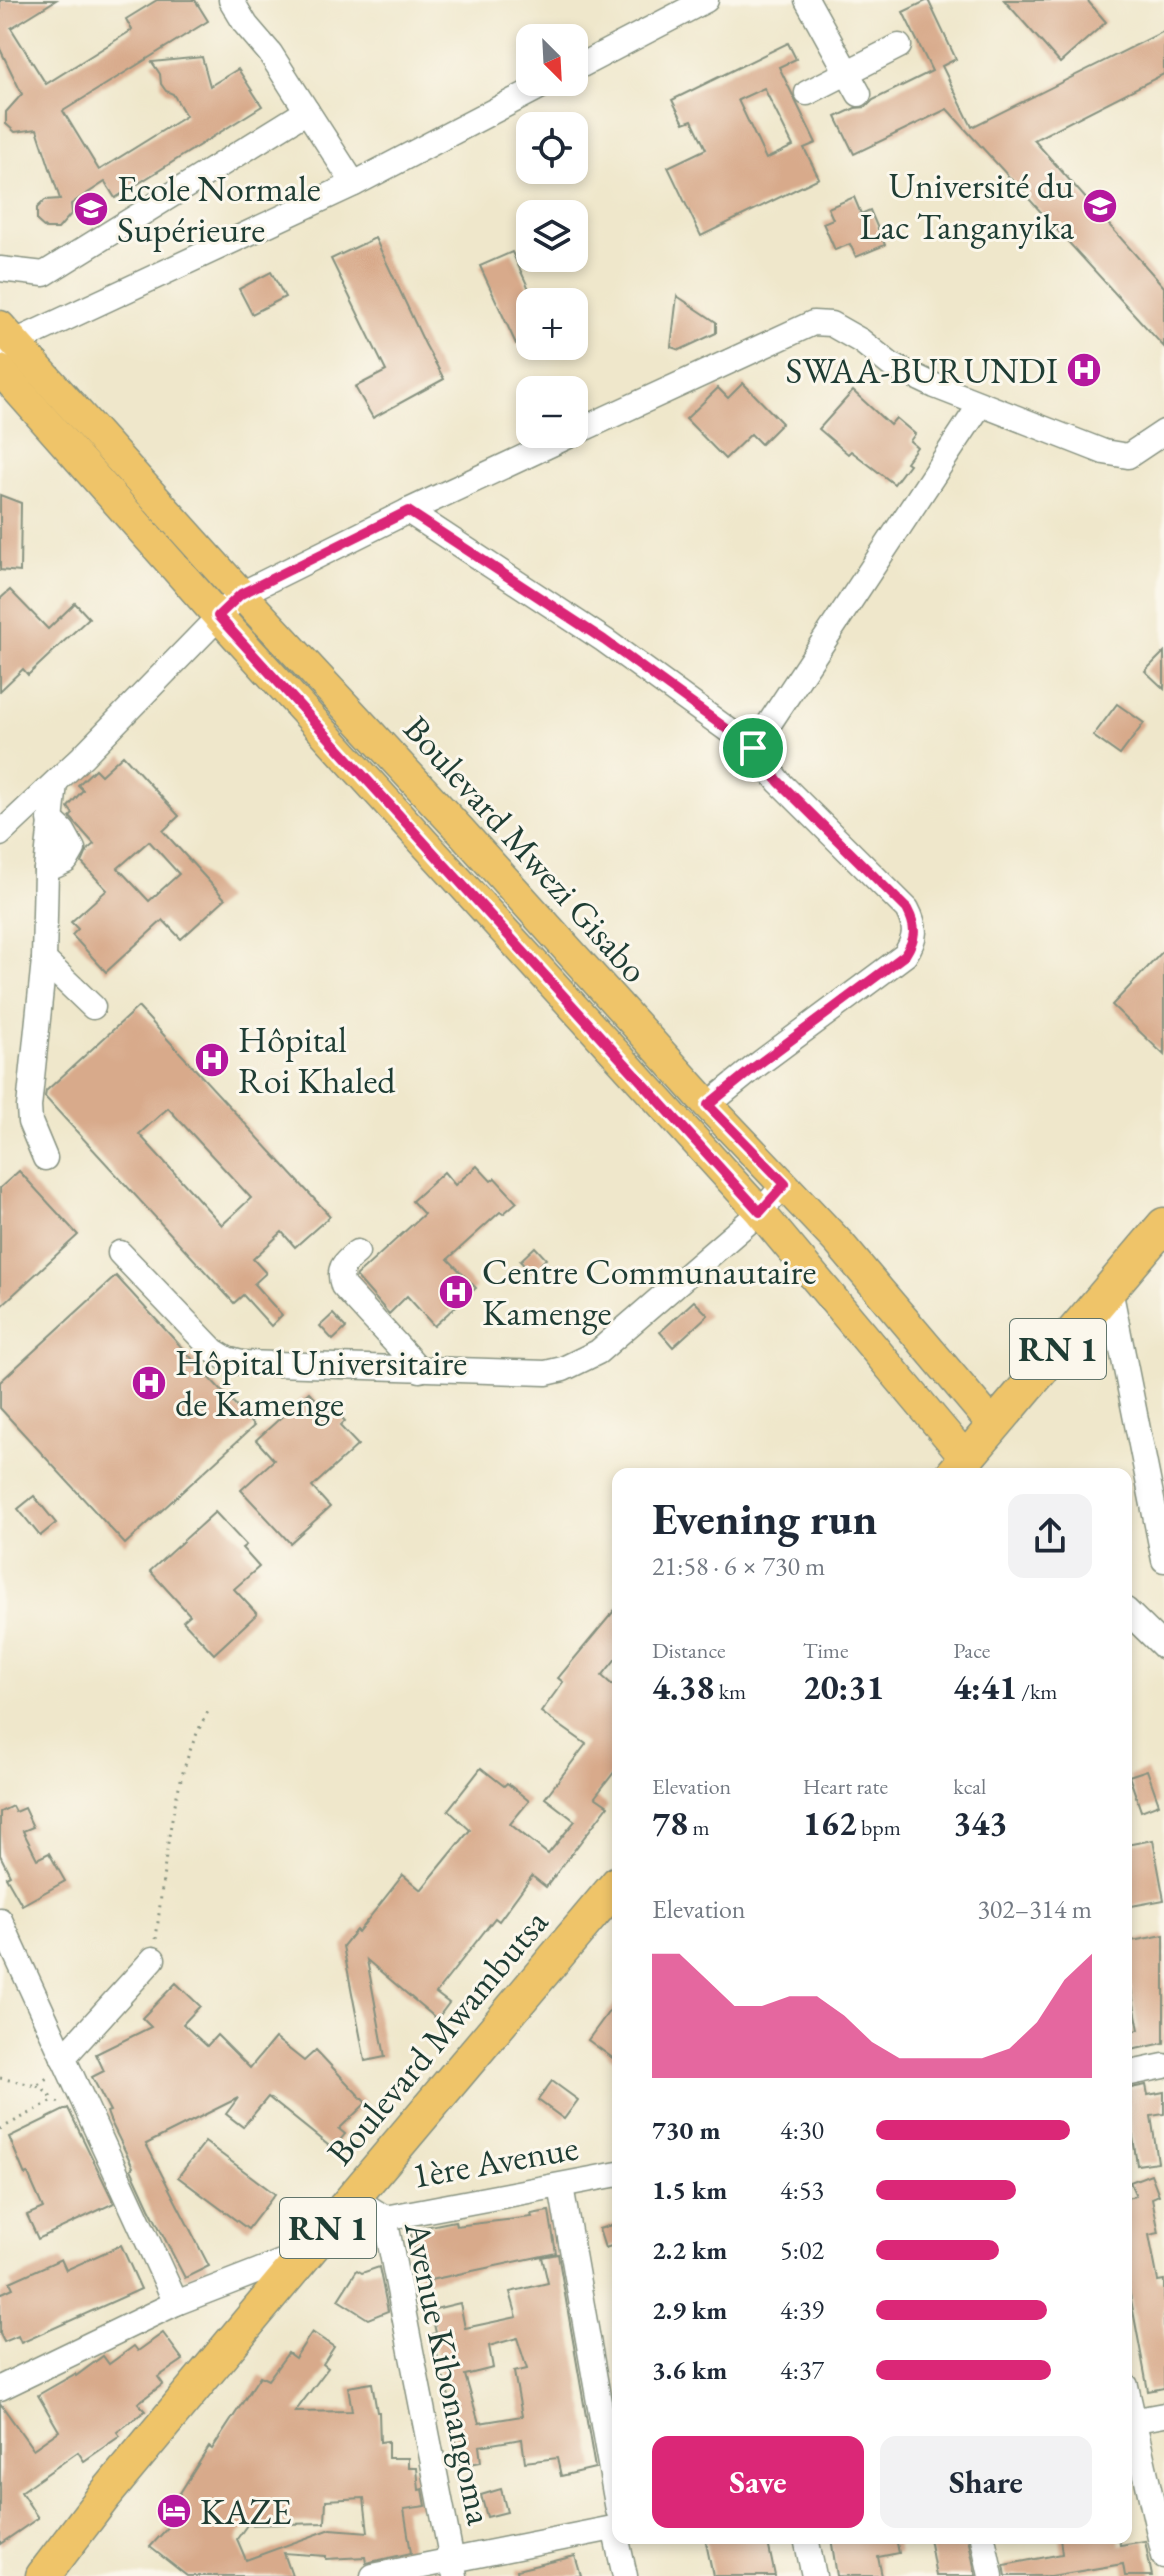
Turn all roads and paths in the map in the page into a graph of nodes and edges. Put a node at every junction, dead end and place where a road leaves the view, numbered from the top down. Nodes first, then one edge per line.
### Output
1 (231, 0) edge
2 (706, 0) edge
3 (807, 0) edge
4 (899, 46) dead end
5 (588, 62) edge
6 (846, 72) junction
7 (807, 93) dead end
8 (859, 94) dead end
9 (522, 96) edge
10 (307, 111) junction
11 (354, 184) junction
12 (0, 269) edge
13 (5, 339) edge
14 (0, 370) edge
15 (980, 405) junction
16 (588, 427) edge
17 (1161, 440) edge
18 (543, 448) edge
19 (408, 511) junction
20 (241, 594) junction
21 (218, 616) junction
22 (753, 748) junction
23 (55, 783) junction
24 (460, 830) junction
25 (0, 834) edge
26 (435, 854) junction
27 (44, 960) junction
28 (93, 1007) dead end
29 (708, 1105) junction
30 (45, 1158) dead end
31 (785, 1184) junction
32 (760, 1212) junction
33 (1164, 1225) edge
34 (357, 1252) dead end
35 (120, 1253) dead end
36 (1110, 1289) junction
37 (420, 1370) junction
38 (993, 1425) junction
39 (1155, 1462) edge
40 (967, 1468) edge
41 (969, 1468) edge
42 (1164, 1560) edge
43 (1132, 1616) edge
44 (1164, 1647) edge
45 (209, 1710) dead end
46 (612, 1890) edge
47 (0, 1920) edge
48 (153, 1959) joint
49 (64, 2060) junction
50 (1164, 2066) edge
51 (1132, 2073) edge
52 (0, 2078) edge
53 (37, 2086) junction
54 (53, 2101) junction
55 (84, 2103) junction
56 (0, 2129) edge
57 (612, 2175) edge
58 (561, 2186) junction
59 (354, 2198) junction
60 (385, 2218) junction
61 (308, 2252) junction
62 (176, 2303) junction
63 (0, 2388) edge
64 (1164, 2415) edge
65 (1132, 2422) edge
66 (1132, 2430) edge
67 (612, 2491) edge
68 (612, 2522) edge
69 (620, 2544) edge
70 (807, 2544) edge
71 (984, 2544) edge
72 (1164, 2556) edge
73 (453, 2567) edge
74 (43, 2576) edge
75 (373, 2576) edge
76 (625, 2576) edge
77 (814, 2576) edge
78 (991, 2576) edge

1 - 10 street
2 - 5 street
3 - 6 street
4 - 6 street
6 - 7 street
6 - 8 street
9 - 11 street
10 - 11 street
10 - 12 street
11 - 13 street
13 - 20 main road, Boulevard Mwezi Gisabo
14 - 21 main road, Boulevard Mwezi Gisabo
15 - 16 street
15 - 17 street
15 - 22 street
18 - 19 street
19 - 20 street
19 - 22 street
20 - 21 street
20 - 24 main road, Boulevard Mwezi Gisabo
21 - 23 street
21 - 26 main road, Boulevard Mwezi Gisabo
22 - 29 street
23 - 25 street
23 - 27 street
24 - 26 main road
24 - 29 main road, Boulevard Mwezi Gisabo
26 - 32 main road, Boulevard Mwezi Gisabo
27 - 28 street
27 - 30 street
29 - 31 main road, Boulevard Mwezi Gisabo
31 - 32 street
31 - 38 main road, Boulevard Mwezi Gisabo
32 - 37 street
32 - 40 main road, Boulevard Mwezi Gisabo
33 - 36 highway, RN 1
34 - 37 street
35 - 37 street
36 - 38 highway, RN 1
36 - 39 street
38 - 41 highway, RN 1
39 - 42 street
43 - 44 street
45 - 48 path
46 - 59 highway, Boulevard Mwambutsa / RN 1
47 - 49 street
48 - 49 street
49 - 53 path
49 - 55 street
50 - 51 street
52 - 53 path
53 - 54 path
54 - 55 path
54 - 56 path
55 - 62 street
57 - 58 street, 1ère Avenue
58 - 60 street, 1ère Avenue
58 - 67 street
59 - 60 street, Avenue Kibonangoma
59 - 61 highway, Boulevard Mwambutsa / RN 1
60 - 73 street, Avenue Kibonangoma
61 - 62 street
61 - 74 highway, Boulevard Mwambutsa / RN 1
62 - 63 street
64 - 65 street
66 - 72 street
68 - 73 street
69 - 76 street
70 - 77 street
71 - 78 street
73 - 75 street

